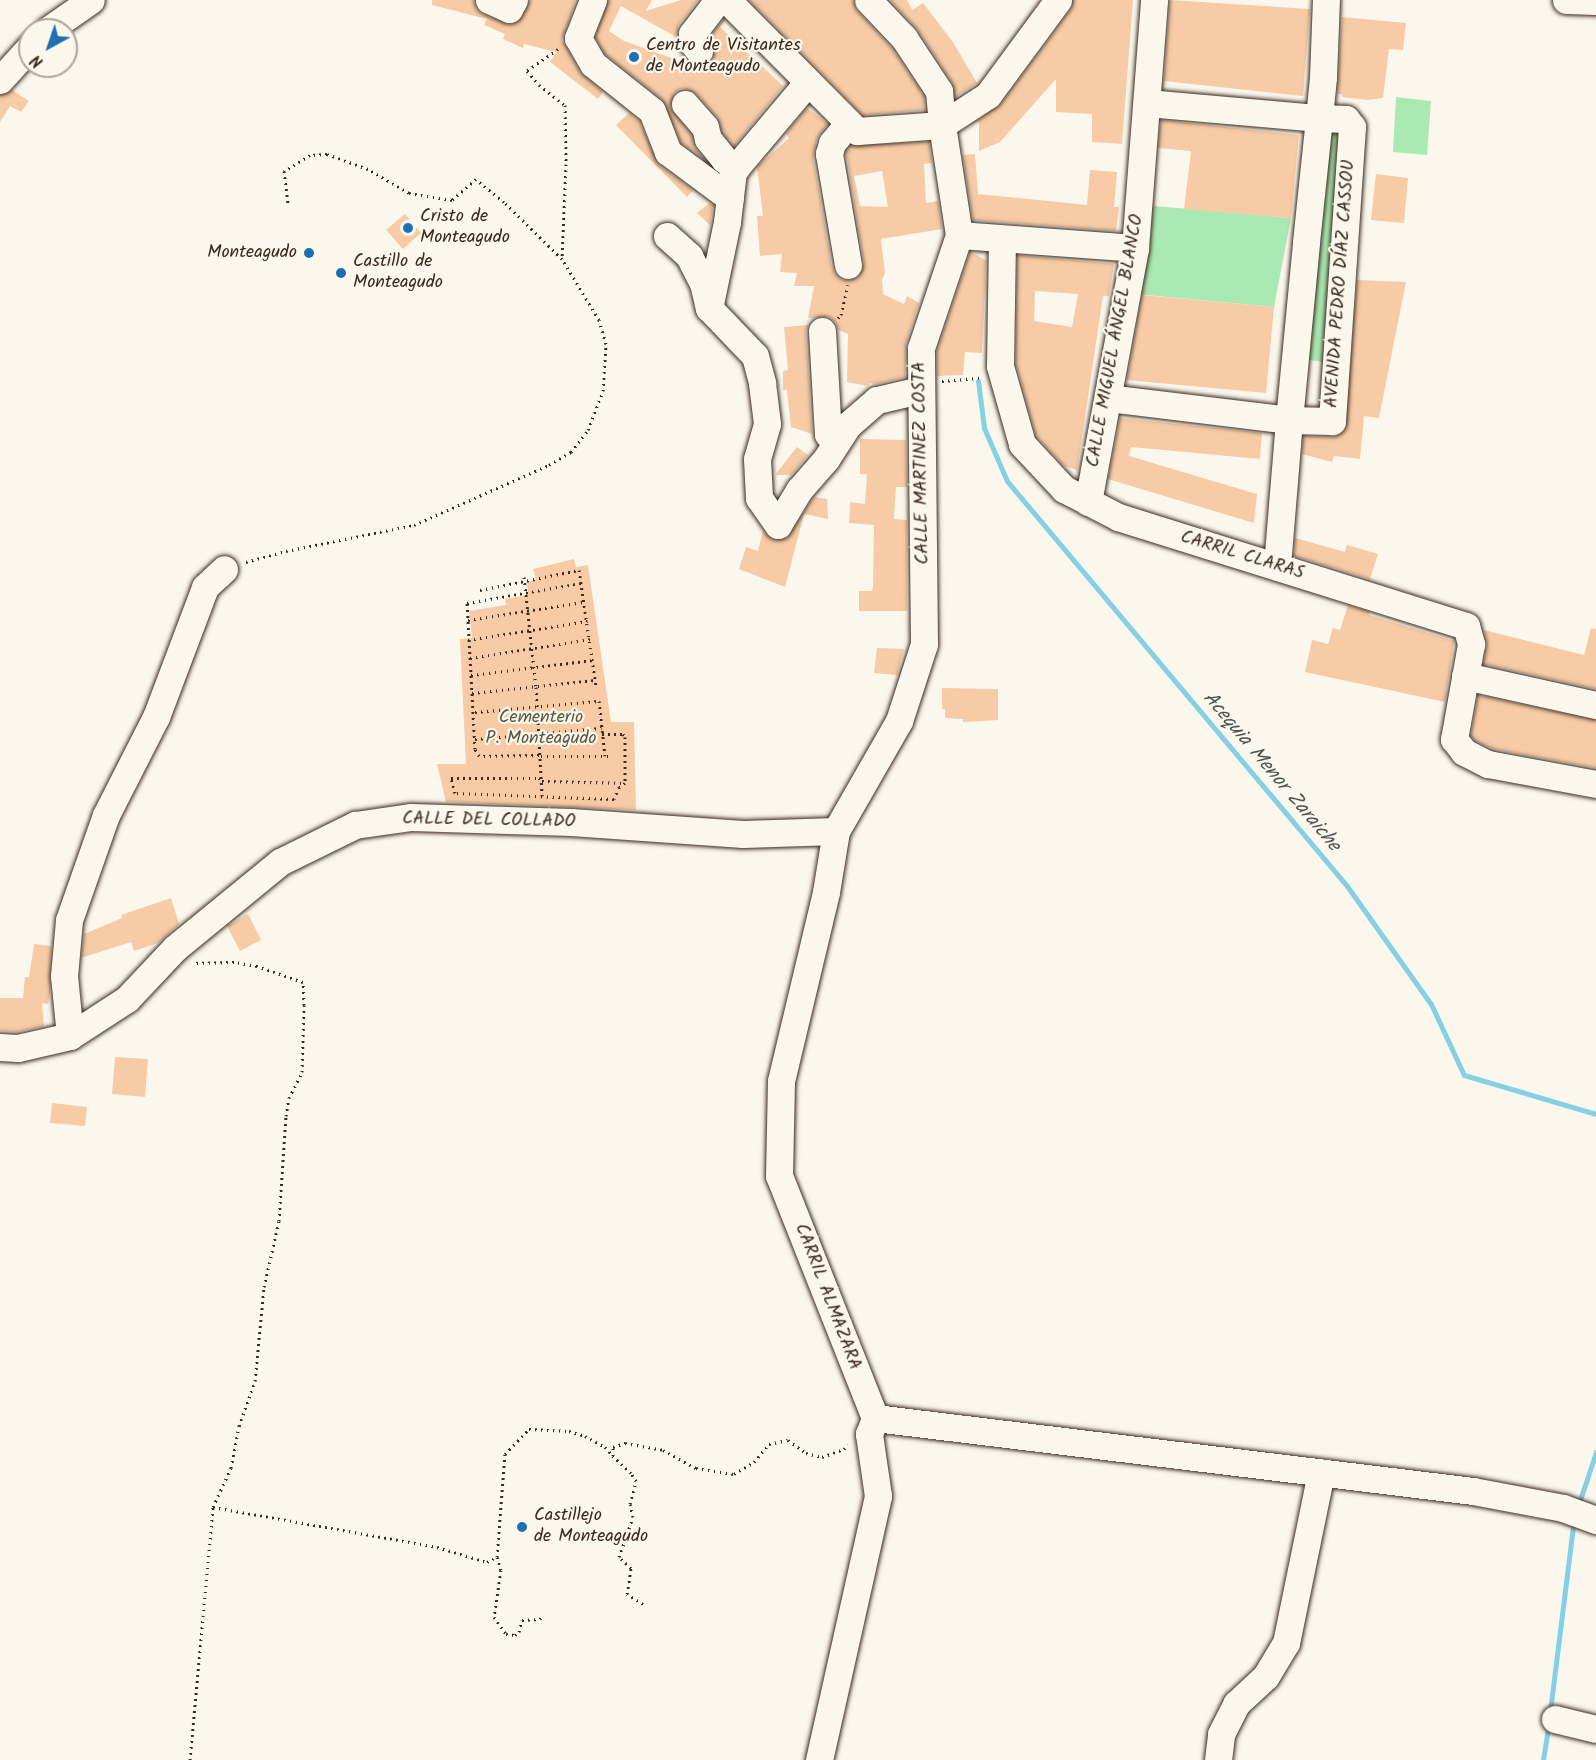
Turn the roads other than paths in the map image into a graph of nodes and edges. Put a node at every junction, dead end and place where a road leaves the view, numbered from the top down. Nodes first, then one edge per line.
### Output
1 (91, 0) edge
2 (489, 0) edge
3 (514, 0) edge
4 (593, 0) edge
5 (718, 0) edge
6 (727, 0) edge
7 (868, 0) edge
8 (1058, 0) edge
9 (1154, 0) edge
10 (1326, 0) edge
11 (1566, 0) edge
12 (1596, 1) edge
13 (65, 18) edge
14 (699, 51) dead end
15 (18, 60) edge
16 (0, 80) edge
17 (807, 83) junction
18 (1147, 103) junction
19 (685, 104) dead end
20 (1319, 118) junction
21 (849, 123) junction
22 (942, 125) junction
23 (735, 168) junction
24 (730, 198) junction
25 (959, 235) junction
26 (667, 236) dead end
27 (1002, 239) junction
28 (1136, 248) junction
29 (848, 265) road end
30 (709, 308) junction
31 (829, 325) road end
32 (921, 386) junction
33 (1108, 398) junction
34 (1289, 420) junction
35 (837, 442) junction
36 (1088, 502) junction
37 (1277, 567) junction
38 (224, 569) road end
39 (1465, 676) junction
40 (1596, 705) edge
41 (1596, 784) edge
42 (836, 831) junction
43 (70, 1036) junction
44 (0, 1047) edge
45 (872, 1426) junction
46 (1321, 1473) junction
47 (1596, 1520) edge
48 (1555, 1719) dead end
49 (1596, 1729) edge
50 (819, 1760) edge
51 (1218, 1760) edge

1 - 13 street
2 - 3 street
4 - 24 street
5 - 14 street
6 - 17 street
7 - 22 street, CALLE MARTINEZ COSTA
8 - 22 street
9 - 18 street, CALLE MIGUEL ÁNGEL BLANCO
10 - 20 street, AVENIDA PEDRO DÍAZ CASSOU
11 - 12 street
15 - 16 street
17 - 21 street
17 - 23 street
18 - 20 street
18 - 28 street, CALLE MIGUEL ÁNGEL BLANCO
19 - 23 street
20 - 34 street, AVENIDA PEDRO DÍAZ CASSOU
20 - 34 street, AVENIDA PEDRO DÍAZ CASSOU
21 - 22 street
21 - 29 street
22 - 25 street, CALLE MARTINEZ COSTA
23 - 24 street
24 - 30 street
25 - 27 street
25 - 32 street, CALLE MARTINEZ COSTA
26 - 30 street
27 - 28 street
27 - 36 street, CARRIL CLARAS
28 - 33 street, CALLE MIGUEL ÁNGEL BLANCO
30 - 35 street
31 - 35 street
32 - 35 street
32 - 42 street, CALLE MARTINEZ COSTA
33 - 34 street
33 - 36 street, CALLE MIGUEL ÁNGEL BLANCO
34 - 37 street
36 - 37 street, CARRIL CLARAS
37 - 39 street, CARRIL CLARAS
38 - 43 street
39 - 40 street
39 - 41 street, CARRIL CLARAS
42 - 43 street, CALLE DEL COLLADO
42 - 45 street, CARRIL ALMAZARA
43 - 44 street, CALLE DEL COLLADO
45 - 46 street
45 - 50 street, CARRIL ALMAZARA
46 - 47 street
46 - 51 street
48 - 49 street

